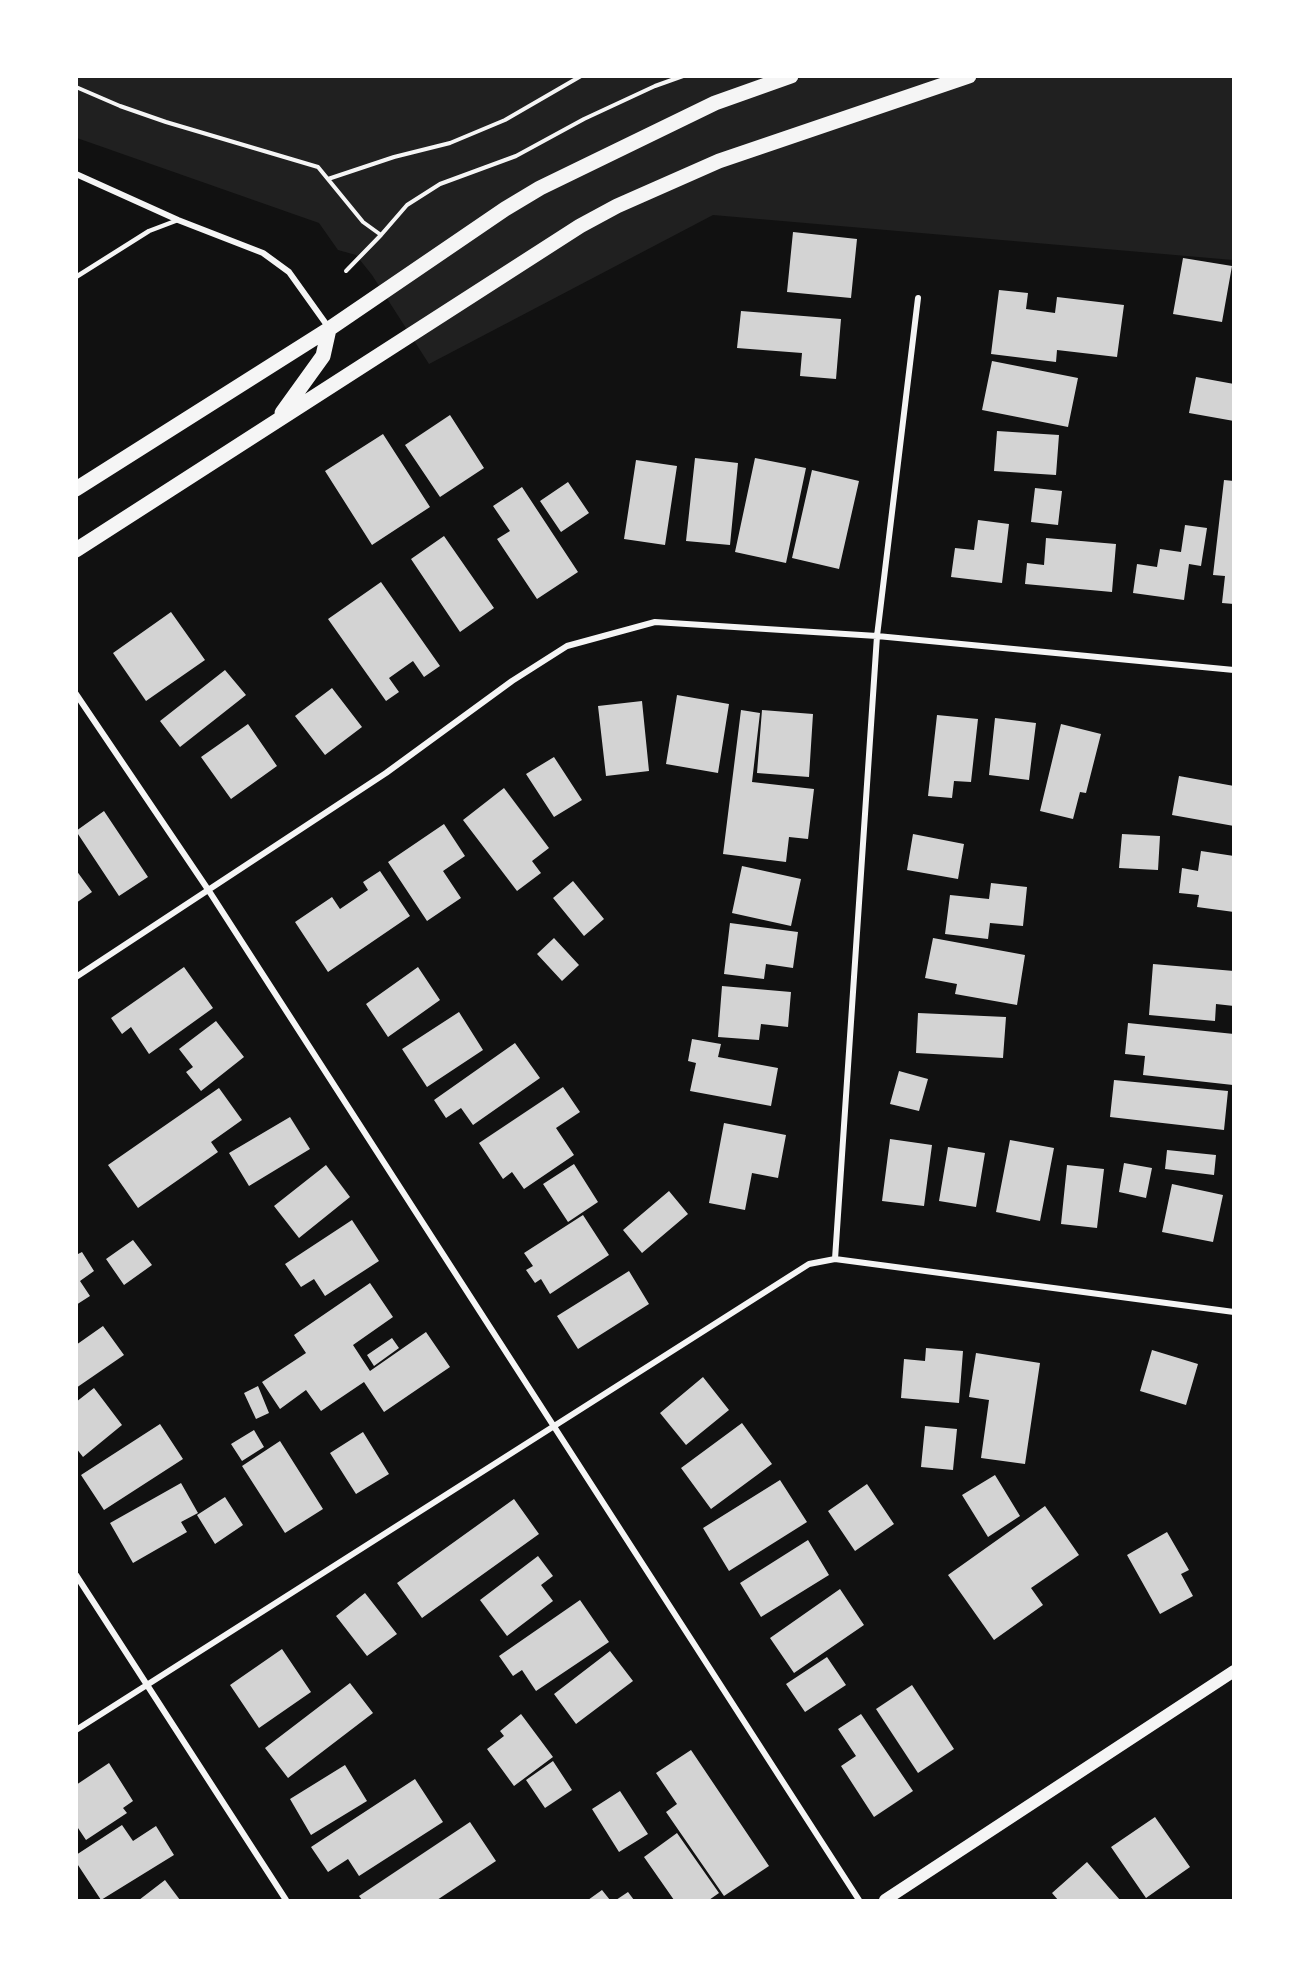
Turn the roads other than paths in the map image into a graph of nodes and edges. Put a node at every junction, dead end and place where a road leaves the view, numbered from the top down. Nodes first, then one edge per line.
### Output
1 (791, 76) edge
2 (969, 76) edge
3 (76, 174) edge
4 (178, 220) junction
5 (76, 278) edge
6 (918, 298) dead end
7 (329, 328) junction
8 (273, 424) junction
9 (76, 489) edge
10 (76, 550) edge
11 (877, 636) junction
12 (1233, 670) edge
13 (76, 694) edge
14 (209, 891) junction
15 (76, 977) edge
16 (835, 1259) junction
17 (1233, 1312) edge
18 (554, 1426) junction
19 (76, 1575) edge
20 (1233, 1671) edge
21 (148, 1684) junction
22 (76, 1730) edge
23 (286, 1900) edge
24 (859, 1900) edge
25 (885, 1900) edge

1 - 7 main road
2 - 8 main road
3 - 4 street
4 - 5 lane
4 - 7 street
6 - 11 street
7 - 8 main road
7 - 9 main road
8 - 10 main road
11 - 12 street
11 - 14 street
11 - 16 street
13 - 14 street
14 - 15 street
14 - 18 street
16 - 17 street
16 - 18 street
18 - 21 street
18 - 24 street
19 - 21 street
20 - 25 main road
21 - 22 street
21 - 23 street

